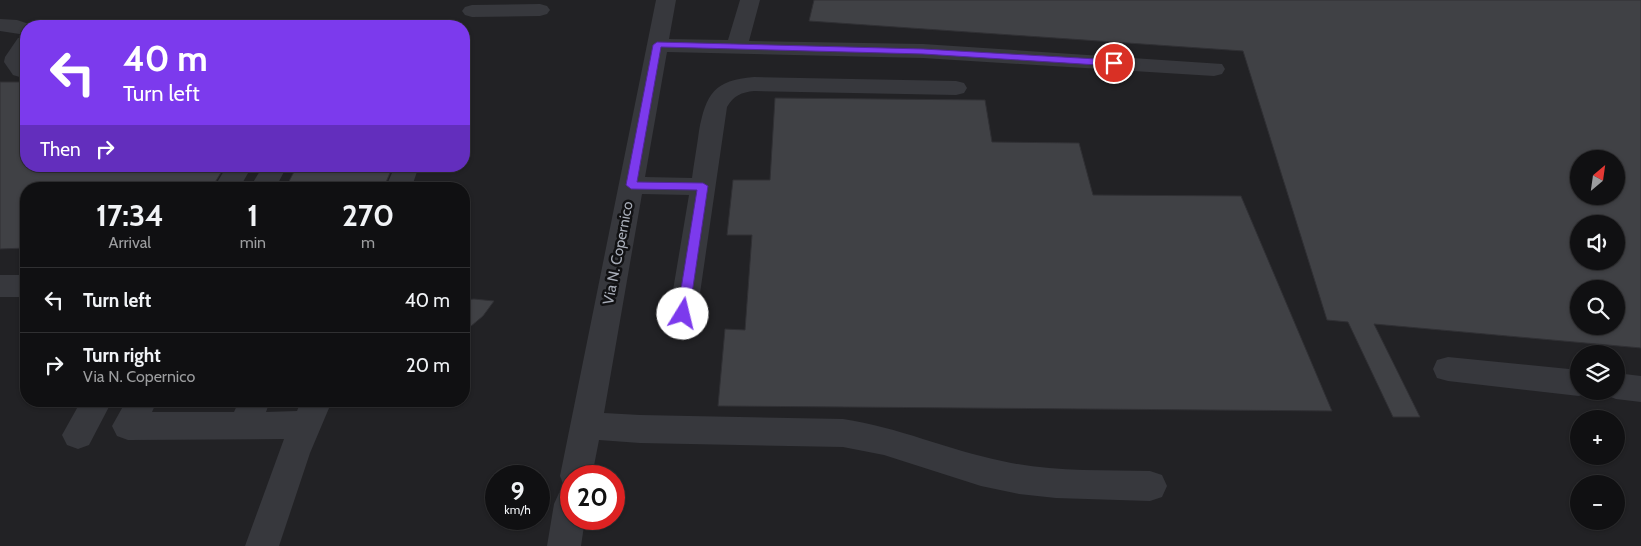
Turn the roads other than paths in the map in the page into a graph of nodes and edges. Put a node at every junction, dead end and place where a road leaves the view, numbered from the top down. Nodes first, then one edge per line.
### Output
1 (666, 0) edge
2 (750, 0) edge
3 (474, 6) edge
4 (540, 10) dead end
5 (468, 20) edge
6 (0, 25) edge
7 (20, 27) edge
8 (657, 45) junction
9 (737, 47) junction
10 (20, 51) edge
11 (20, 69) edge
12 (1214, 69) dead end
13 (956, 88) dead end
14 (631, 185) junction
15 (703, 186) junction
16 (0, 286) edge
17 (20, 286) edge
18 (683, 314) dead end
19 (1448, 370) dead end
20 (1570, 382) edge
21 (1625, 387) edge
22 (1641, 389) edge
23 (94, 407) edge
24 (139, 407) edge
25 (250, 413) edge
26 (311, 413) edge
27 (586, 425) junction
28 (78, 435) dead end
29 (578, 465) edge
30 (1150, 486) dead end
31 (567, 530) edge
32 (262, 546) edge
33 (564, 546) edge

1 - 8 street, Via N. Copernico
2 - 9 street
3 - 4 street
3 - 5 street
6 - 7 street
8 - 9 street
8 - 14 street, Via N. Copernico
9 - 12 street
10 - 11 street
13 - 15 street
14 - 15 street
14 - 27 street, Via N. Copernico
15 - 18 street
16 - 17 street
19 - 20 street
21 - 22 street
23 - 28 street
24 - 25 street
25 - 26 street
26 - 32 street
27 - 29 street, Via N. Copernico
27 - 30 street
31 - 33 street

